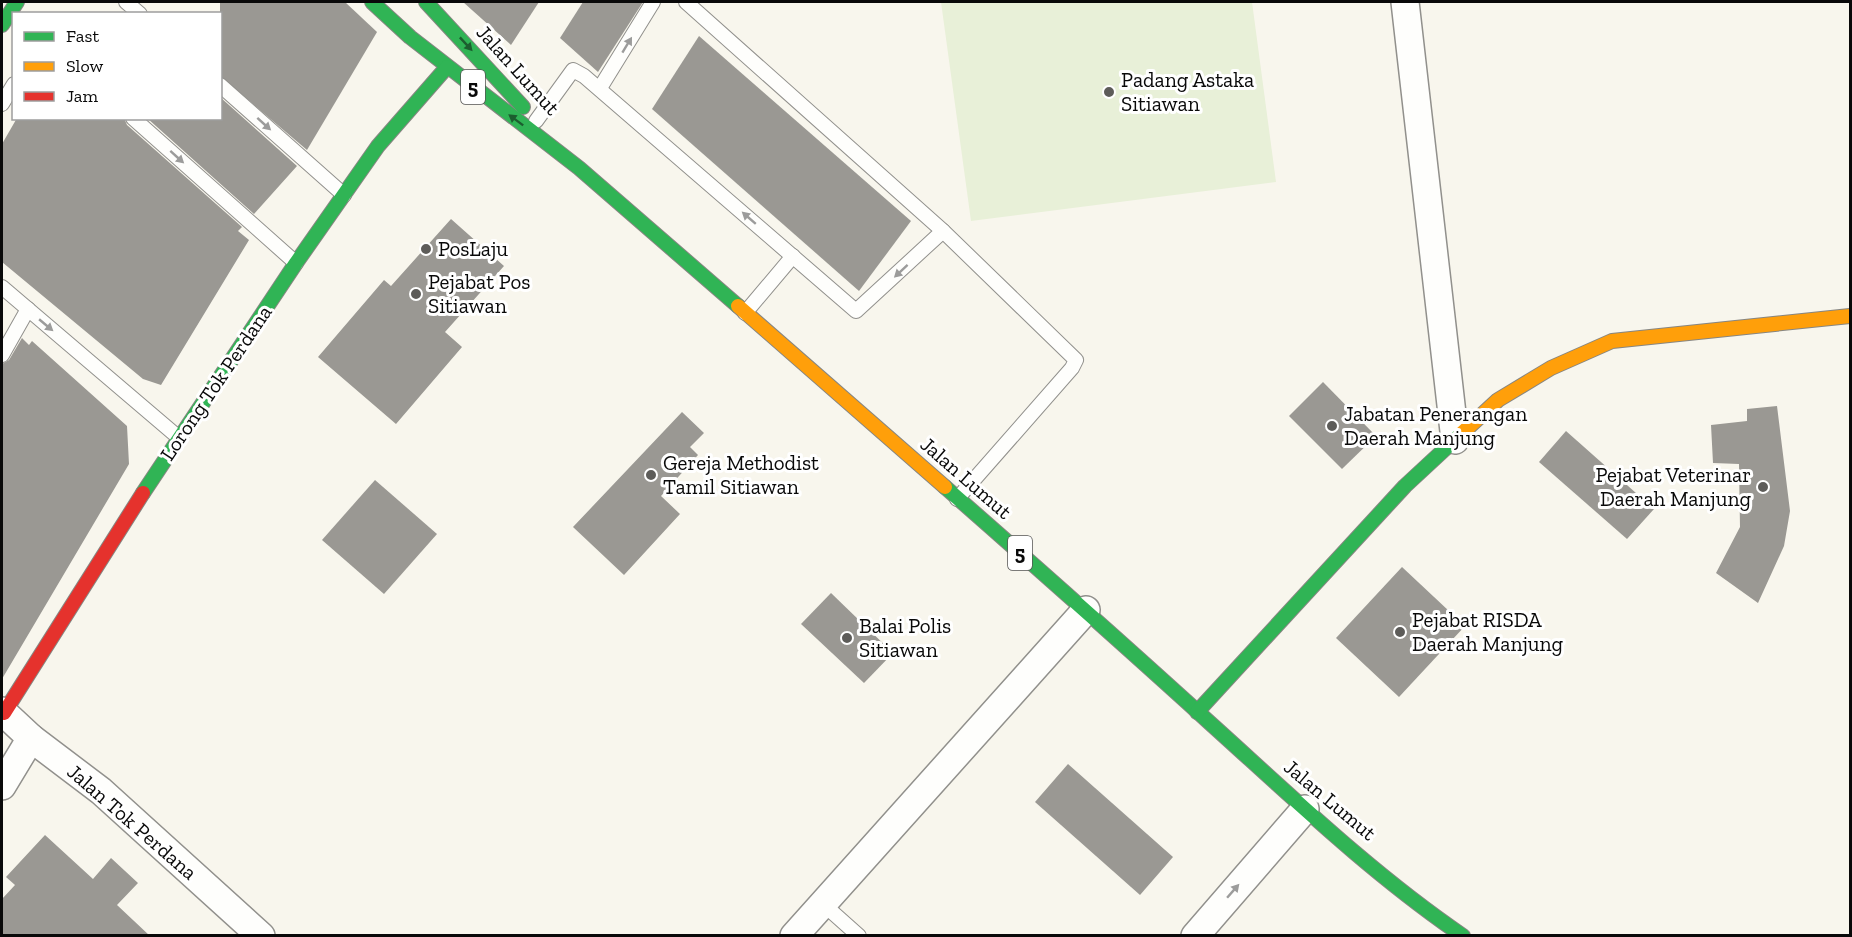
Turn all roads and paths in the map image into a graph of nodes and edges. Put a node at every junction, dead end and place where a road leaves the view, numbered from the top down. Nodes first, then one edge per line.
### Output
1 (17, 2) edge
2 (126, 2) edge
3 (372, 2) edge
4 (653, 2) edge
5 (686, 2) edge
6 (1405, 2) edge
7 (433, 4) edge
8 (138, 12) edge
9 (2, 25) edge
10 (447, 67) junction
11 (12, 87) edge
12 (222, 87) edge
13 (600, 88) junction
14 (2, 104) edge
15 (135, 120) edge
16 (536, 121) junction
17 (579, 168) junction
18 (344, 195) junction
19 (943, 231) junction
20 (793, 256) junction
21 (296, 263) junction
22 (2, 287) edge
23 (28, 309) junction
24 (745, 313) junction
25 (1851, 316) edge
26 (2, 355) edge
27 (178, 437) junction
28 (1455, 440) junction
29 (957, 498) junction
30 (1086, 610) junction
31 (3, 712) edge
32 (1197, 712) junction
33 (31, 738) junction
34 (2, 786) edge
35 (1305, 808) junction
36 (822, 903) junction
37 (261, 936) edge
38 (794, 936) edge
39 (859, 936) edge
40 (1195, 936) edge
41 (1463, 936) edge

1 - 9 main road
2 - 8 lane
3 - 10 main road, Jalan Lumut / 5
13 -> 4 lane
5 - 19 lane
6 - 28 street
7 -> 16 main road, Jalan Lumut / 5
17 -> 10 main road, Jalan Lumut / 5
10 - 18 main road, Lorong Tok Perdana
11 - 14 lane
12 -> 18 lane
13 - 16 lane
20 -> 13 lane
15 -> 21 lane
16 - 17 main road, Jalan Lumut / 5
17 - 24 main road, Jalan Lumut / 5
18 - 21 main road, Lorong Tok Perdana
19 -> 20 lane
19 - 29 lane
20 - 24 lane
21 - 27 main road, Lorong Tok Perdana
22 - 23 lane
23 - 26 lane
23 -> 27 lane
24 - 29 main road, Jalan Lumut / 5
25 - 28 main road
27 - 31 main road, Lorong Tok Perdana
28 - 32 main road
29 - 30 main road, Jalan Lumut / 5
30 - 32 main road, Jalan Lumut / 5
30 - 36 street
31 - 33 street, Jalan Tok Perdana
32 - 35 main road, Jalan Lumut / 5
33 - 34 street
33 - 37 street, Jalan Tok Perdana
40 -> 35 street
35 - 41 main road, Jalan Lumut / 5
36 - 38 street
36 - 39 lane

